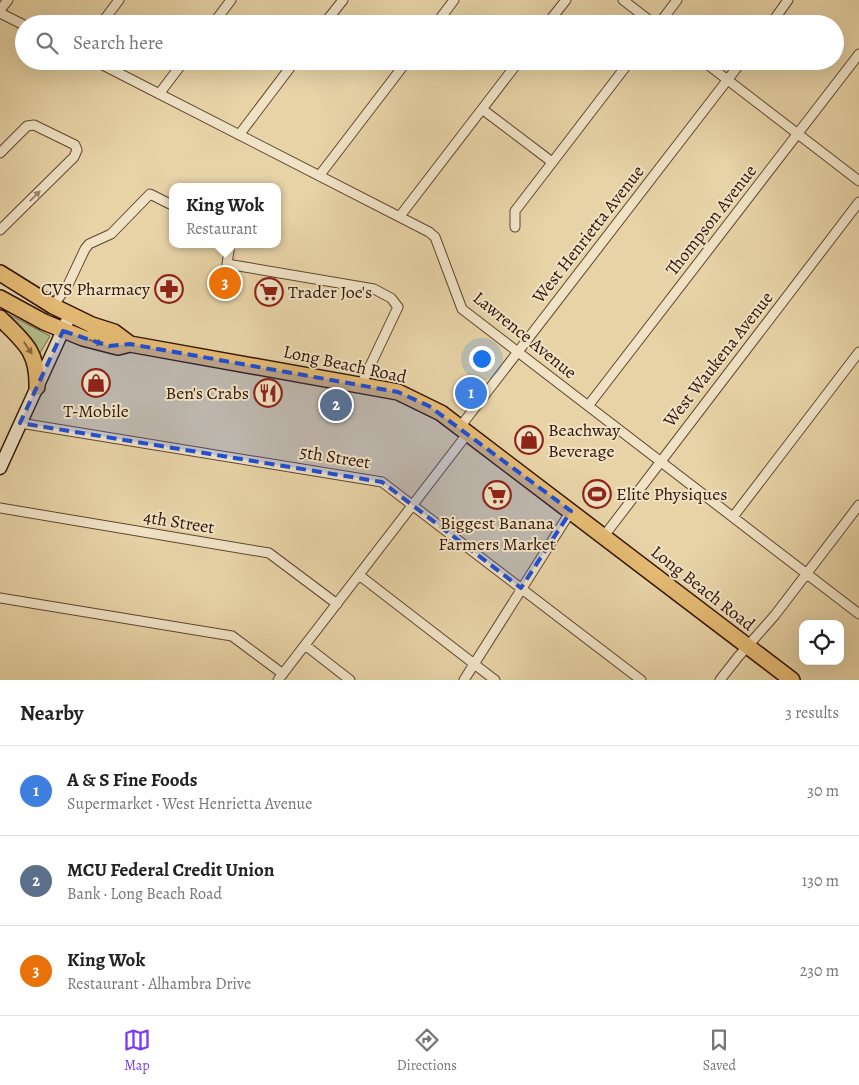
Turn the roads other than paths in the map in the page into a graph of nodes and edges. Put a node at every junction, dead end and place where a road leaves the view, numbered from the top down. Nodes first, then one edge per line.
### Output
1 (8, 0) edge
2 (119, 0) edge
3 (231, 0) edge
4 (342, 0) edge
5 (454, 0) edge
6 (566, 0) edge
7 (623, 0) edge
8 (677, 0) edge
9 (788, 0) edge
10 (0, 12) edge
11 (108, 15) edge
12 (220, 15) edge
13 (331, 15) edge
14 (443, 15) edge
15 (555, 15) edge
16 (642, 15) edge
17 (666, 15) edge
18 (777, 15) edge
19 (15, 20) edge
20 (859, 54) edge
21 (111, 70) edge
22 (177, 70) edge
23 (288, 70) edge
24 (400, 70) edge
25 (512, 70) edge
26 (623, 70) edge
27 (714, 70) edge
28 (735, 70) edge
29 (727, 80) junction
30 (158, 94) junction
31 (482, 109) junction
32 (797, 134) junction
33 (239, 135) junction
34 (0, 153) edge
35 (552, 162) junction
36 (319, 176) junction
37 (859, 181) edge
38 (859, 202) edge
39 (169, 204) edge
40 (400, 216) junction
41 (515, 227) dead end
42 (0, 230) edge
43 (229, 248) edge
44 (0, 273) edge
45 (0, 298) edge
46 (53, 306) junction
47 (70, 315) junction
48 (0, 318) edge
49 (63, 330) junction
50 (130, 344) junction
51 (518, 352) junction
52 (859, 352) edge
53 (361, 385) junction
54 (37, 387) junction
55 (588, 406) junction
56 (20, 423) junction
57 (464, 430) junction
58 (660, 461) junction
59 (0, 468) edge
60 (413, 505) junction
61 (859, 505) edge
62 (0, 508) edge
63 (571, 511) junction
64 (733, 516) junction
65 (604, 536) junction
66 (806, 573) junction
67 (359, 575) junction
68 (521, 588) junction
69 (0, 598) edge
70 (337, 604) junction
71 (859, 614) edge
72 (305, 645) junction
73 (748, 646) junction
74 (474, 664) junction
75 (280, 677) edge
76 (350, 680) edge
77 (464, 680) edge
78 (495, 680) edge
79 (641, 680) edge
80 (720, 680) edge
81 (792, 680) edge

1 - 10 street
2 - 11 street
3 - 12 street
4 - 13 street
5 - 14 street
6 - 15 street
7 - 16 street
8 - 17 street
9 - 18 street
10 - 19 street
20 - 32 street, Thompson Avenue
21 - 30 street, Lawrence Avenue
22 - 30 street
23 - 33 street
24 - 36 street
25 - 31 street
26 - 35 street
27 - 29 street
28 - 29 street, West Henrietta Avenue
29 - 32 street
29 - 51 street, West Henrietta Avenue
30 - 33 street, Lawrence Avenue
31 - 35 street
31 - 40 street
32 - 37 street
32 - 55 street, Thompson Avenue
33 - 36 street, Lawrence Avenue
42 -> 34 street
35 - 41 street
36 - 40 street, Lawrence Avenue
38 - 58 street, West Waukena Avenue
39 - 46 street
40 - 51 street, Lawrence Avenue
43 - 53 street
44 - 46 main road, Long Beach Road
45 - 49 main road, Long Beach Road
46 - 47 main road, Long Beach Road
47 - 49 main road
47 - 50 main road, Long Beach Road
48 -> 54 main road
49 -> 50 main road, Long Beach Road
49 - 54 main road
50 - 53 main road, Long Beach Road
51 - 55 street, Lawrence Avenue
51 - 57 street, West Henrietta Avenue
52 - 64 street
53 - 57 main road, Long Beach Road
54 - 56 main road
55 - 58 street, Lawrence Avenue
56 - 59 main road
56 - 60 street, 5th Street
57 - 60 street, West Henrietta Avenue
57 - 63 main road, Long Beach Road
58 - 64 street, Lawrence Avenue
58 - 65 street, West Waukena Avenue
60 - 67 street, West Henrietta Avenue
60 - 68 street, 5th Street
61 - 66 street
62 - 70 street, 4th Street
63 - 65 main road, Long Beach Road
63 - 68 street
64 - 66 street, Lawrence Avenue
65 - 73 main road, Long Beach Road
66 - 71 street, Lawrence Avenue
66 - 73 street
67 - 70 street, West Henrietta Avenue
67 - 74 street
68 - 74 street
68 - 79 street, 5th Street
69 - 75 street
70 - 72 street, West Henrietta Avenue
72 - 75 street, West Henrietta Avenue
72 - 76 street
73 - 80 street
73 - 81 main road, Long Beach Road
74 - 77 street
74 - 78 street

